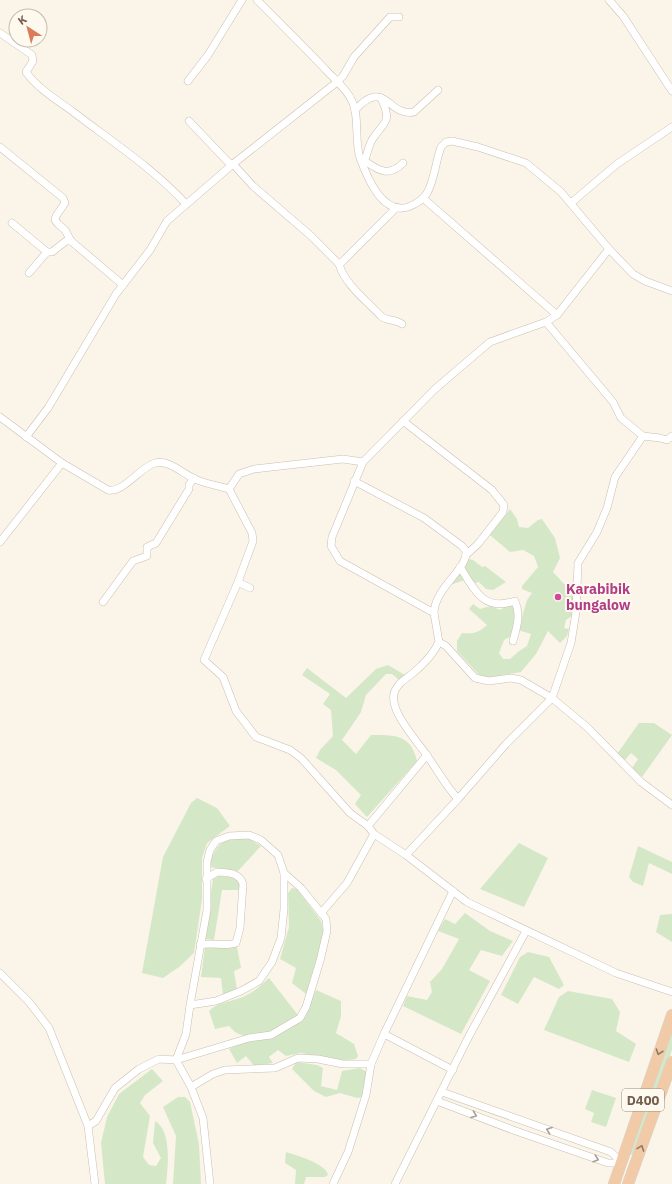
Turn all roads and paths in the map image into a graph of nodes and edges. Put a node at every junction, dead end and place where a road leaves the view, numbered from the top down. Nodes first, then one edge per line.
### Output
1 (242, 0) edge
2 (257, 0) edge
3 (609, 0) edge
4 (399, 17) dead end
5 (0, 33) edge
6 (188, 81) dead end
7 (337, 82) junction
8 (438, 90) dead end
9 (672, 91) edge
10 (381, 98) junction
11 (356, 110) junction
12 (189, 121) dead end
13 (672, 127) edge
14 (0, 147) edge
15 (364, 162) junction
16 (403, 163) dead end
17 (233, 164) junction
18 (423, 198) junction
19 (571, 203) junction
20 (186, 204) junction
21 (396, 208) junction
22 (12, 223) dead end
23 (72, 241) junction
24 (609, 249) junction
25 (47, 252) junction
26 (339, 264) junction
27 (29, 273) dead end
28 (123, 285) junction
29 (672, 291) edge
30 (557, 315) junction
31 (546, 322) junction
32 (402, 324) dead end
33 (0, 417) edge
34 (403, 421) junction
35 (643, 436) junction
36 (672, 436) edge
37 (26, 437) junction
38 (363, 462) junction
39 (62, 463) junction
40 (194, 478) junction
41 (354, 481) junction
42 (229, 489) junction
43 (0, 542) edge
44 (466, 555) junction
45 (460, 567) junction
46 (238, 582) junction
47 (250, 588) dead end
48 (103, 602) dead end
49 (434, 613) junction
50 (513, 641) dead end
51 (439, 642) junction
52 (552, 698) junction
53 (427, 755) junction
54 (458, 799) junction
55 (672, 804) edge
56 (368, 826) junction
57 (374, 834) junction
58 (406, 855) junction
59 (284, 873) junction
60 (206, 879) junction
61 (453, 891) junction
62 (321, 913) junction
63 (526, 931) junction
64 (200, 945) junction
65 (0, 973) edge
66 (672, 992) edge
67 (190, 1004) junction
68 (672, 1015) edge
69 (384, 1034) junction
70 (176, 1060) junction
71 (672, 1062) edge
72 (371, 1064) junction
73 (453, 1070) junction
74 (191, 1087) junction
75 (442, 1092) junction
76 (437, 1101) junction
77 (88, 1126) junction
78 (622, 1163) junction
79 (634, 1166) junction
80 (95, 1184) edge
81 (210, 1184) edge
82 (333, 1184) edge
83 (395, 1184) edge
84 (614, 1184) edge
85 (628, 1184) edge

1 - 6 street
2 - 7 street
3 - 9 street
4 - 7 street
5 - 20 street
7 - 11 street
7 - 17 street
8 - 10 street
10 - 11 street
10 - 15 street
11 - 15 street
12 - 17 street
13 - 19 street
14 - 23 street
15 - 16 street
15 - 21 street
17 - 20 street
17 - 26 street
18 - 19 street
18 - 21 street
18 - 30 street
19 - 24 street
20 - 28 street
21 - 26 street
22 - 25 street
23 - 25 street
23 - 28 street
24 - 29 street
24 - 30 street
25 - 27 street
26 - 32 street
28 - 37 street
30 - 31 street
31 - 34 street
31 - 35 street
33 - 37 street
34 - 38 street
34 - 44 street
35 - 36 street
35 - 52 street
37 - 39 street
38 - 41 street
38 - 42 street
39 - 40 street
39 - 43 street
40 - 42 street
40 - 48 street
41 - 44 street
41 - 49 street
42 - 46 street
44 - 45 street
45 - 49 street
45 - 50 street
46 - 47 street
46 - 56 street
49 - 51 street
51 - 52 street
51 - 53 street
52 - 54 street
52 - 55 street
53 - 54 street
53 - 56 street
54 - 58 street
56 - 57 street
57 - 58 street
57 - 62 street
58 - 61 street
59 - 60 street
59 - 62 street
59 - 67 street
60 - 64 street
60 - 64 street
61 - 63 street
61 - 69 street
62 - 70 street
63 - 66 street
63 - 73 street
64 - 67 street
65 - 77 street
67 - 70 street
68 -> 78 highway, D400
69 - 72 street
69 - 73 street
70 - 74 street
70 - 77 street
79 -> 71 highway, D400
72 - 74 street
72 - 82 street
73 - 75 street
74 - 81 street
75 - 76 street
78 -> 75 street
76 -> 78 street
76 - 83 street
77 - 80 street
78 - 79 highway
78 - 84 highway, D400
79 - 85 highway, D400

